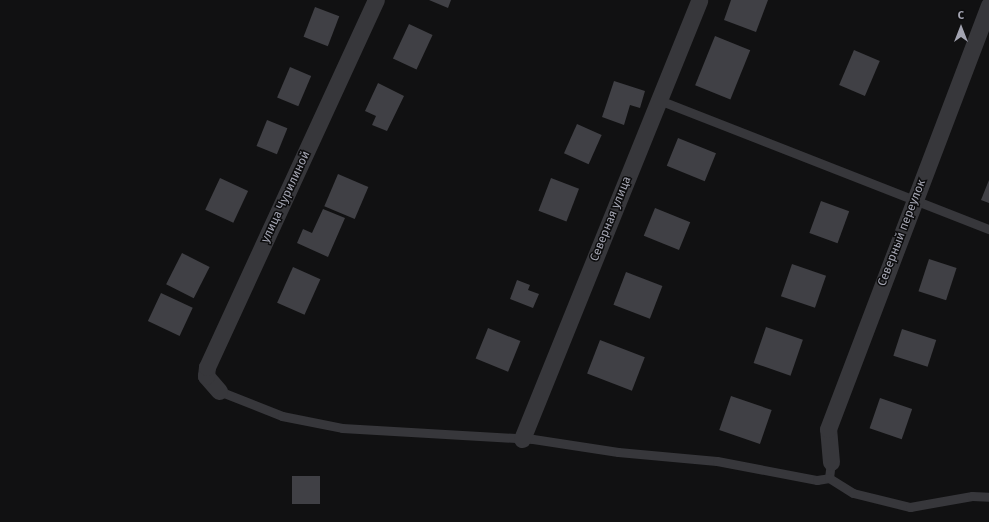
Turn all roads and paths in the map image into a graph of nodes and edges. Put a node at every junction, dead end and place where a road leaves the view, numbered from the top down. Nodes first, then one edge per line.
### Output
1 (376, 0) edge
2 (699, 0) edge
3 (989, 6) edge
4 (659, 100) junction
5 (915, 200) junction
6 (989, 229) edge
7 (219, 391) joint
8 (522, 438) junction
9 (830, 470) junction
10 (989, 497) edge

1 - 7 street, улица Чурилиной
2 - 4 street, Северная улица
3 - 5 street, Северный переулок
4 - 5 lane
4 - 8 street, Северная улица
5 - 6 lane
5 - 9 street, Северный переулок
7 - 8 lane
8 - 9 lane
9 - 10 lane

